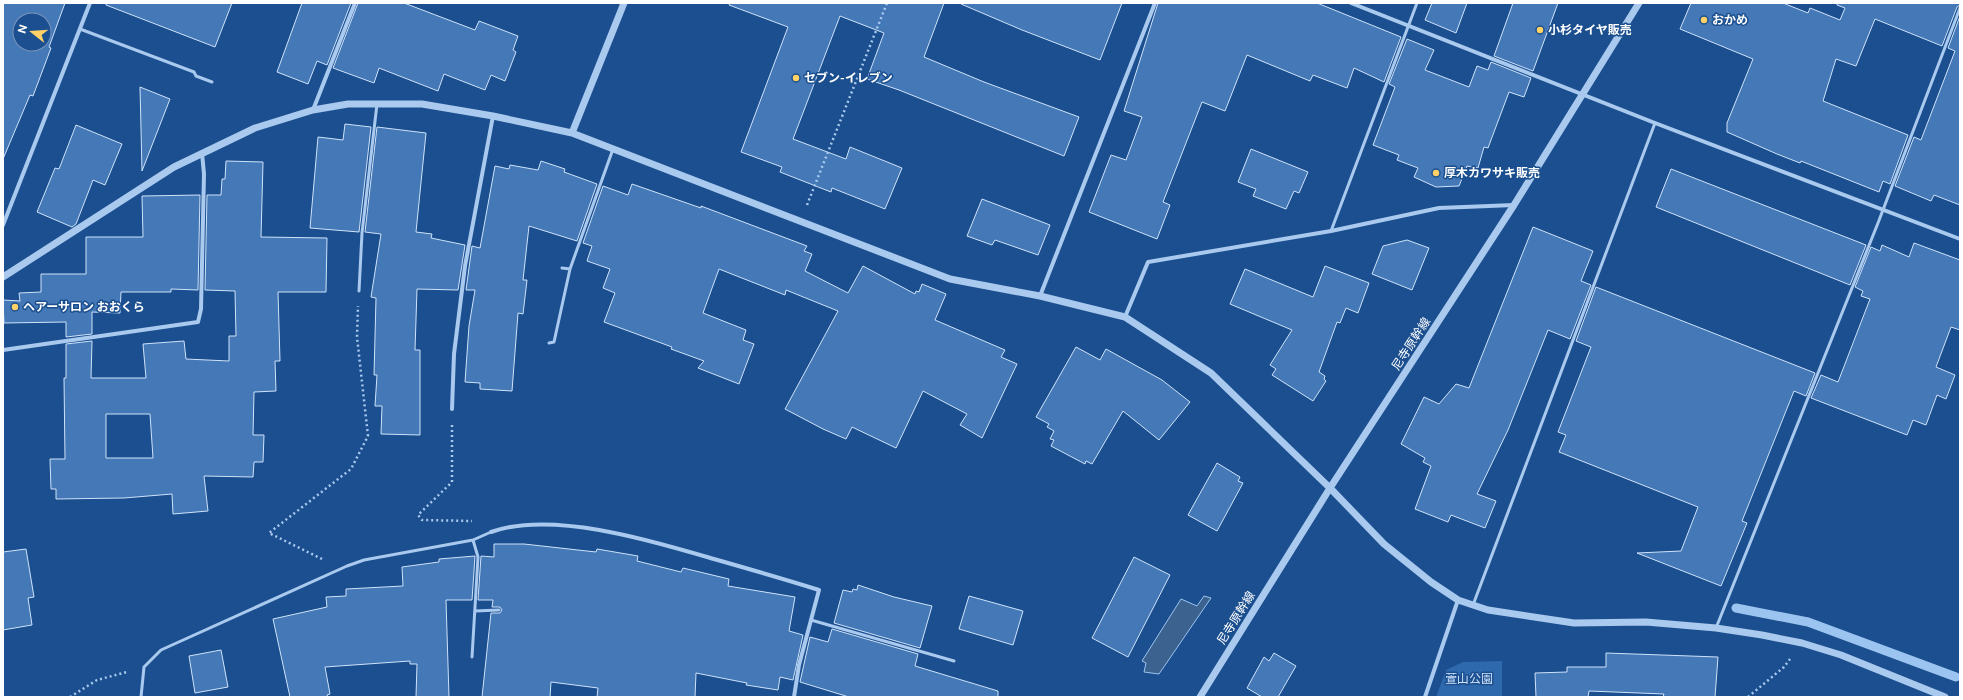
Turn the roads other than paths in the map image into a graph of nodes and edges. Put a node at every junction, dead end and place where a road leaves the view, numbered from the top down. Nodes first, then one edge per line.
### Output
1 (90, 3) edge
2 (355, 3) edge
3 (624, 3) edge
4 (1155, 3) edge
5 (1351, 3) edge
6 (1417, 3) edge
7 (1639, 3) edge
8 (1960, 8) edge
9 (1408, 25) junction
10 (80, 29) junction
11 (212, 82) dead end
12 (1583, 94) junction
13 (377, 104) junction
14 (313, 110) junction
15 (493, 116) junction
16 (1655, 123) junction
17 (572, 133) junction
18 (613, 149) junction
19 (202, 152) junction
20 (1514, 205) junction
21 (1883, 210) junction
22 (3, 225) edge
23 (1331, 231) junction
24 (1960, 239) edge
25 (562, 268) dead end
26 (570, 269) junction
27 (3, 277) edge
28 (359, 291) road end
29 (1040, 296) junction
30 (1125, 317) junction
31 (549, 344) dead end
32 (3, 350) edge
33 (452, 409) road end
34 (1330, 488) junction
35 (491, 532) joint
36 (473, 540) junction
37 (1458, 600) junction
38 (1473, 605) junction
39 (499, 610) dead end
40 (475, 611) junction
41 (811, 620) junction
42 (1716, 628) junction
43 (472, 657) dead end
44 (954, 661) dead end
45 (140, 697) edge
46 (794, 697) edge
47 (1200, 697) edge
48 (1425, 697) edge
49 (1945, 697) edge

1 - 10 street
2 - 14 street
3 - 17 street
4 - 29 street
5 - 9 street
6 - 9 lane
7 - 12 street, 尼寺原幹線
8 - 21 lane
9 - 12 street
9 - 23 lane
10 - 11 lane
10 - 22 street
12 - 16 street
12 - 20 street, 尼寺原幹線
13 - 14 street
13 - 15 street
13 - 28 lane
14 - 19 street
15 - 17 street
15 - 33 street
16 - 21 street
16 - 38 lane
17 - 18 street
18 - 26 lane
18 - 29 street
19 - 27 street
19 - 32 street
20 - 23 street
20 - 34 street, 尼寺原幹線
21 - 24 street
21 - 42 lane
23 - 30 street
25 - 26 lane
26 - 31 lane
29 - 30 street
30 - 34 street
34 - 37 street
34 - 47 street, 尼寺原幹線
35 - 36 lane
35 - 41 street
36 - 40 lane
36 - 45 lane
37 - 38 street
37 - 48 street
38 - 42 street
39 - 40 lane
40 - 43 lane
41 - 44 lane
41 - 46 street
42 - 49 street

